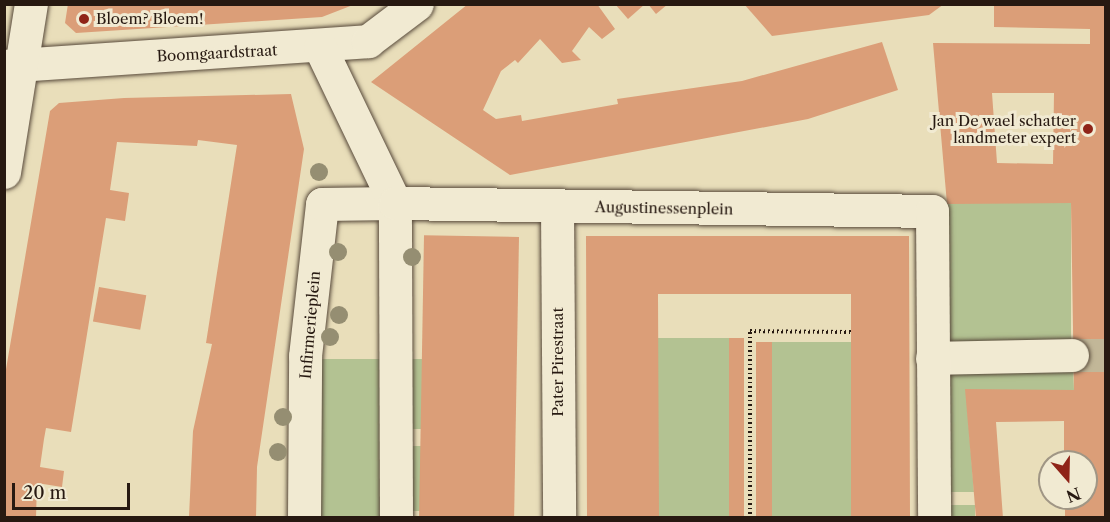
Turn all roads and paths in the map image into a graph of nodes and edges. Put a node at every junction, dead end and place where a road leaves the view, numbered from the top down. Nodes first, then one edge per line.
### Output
1 (31, 4) edge
2 (417, 4) edge
3 (320, 47) junction
4 (13, 65) edge
5 (4, 172) edge
6 (395, 203) junction
7 (557, 207) junction
8 (851, 332) dead end
9 (1072, 355) tunnel mouth
10 (932, 358) junction
11 (304, 518) edge
12 (396, 518) edge
13 (559, 518) edge
14 (750, 518) edge
15 (934, 518) edge

1 - 4 street
2 - 3 street, Boomgaardstraat
3 - 4 street, Boomgaardstraat
3 - 6 street
4 - 5 street
6 - 7 street, Augustinessenplein
6 - 11 street, Infirmerieplein
6 - 12 street
7 - 10 street, Augustinessenplein
7 - 13 street, Pater Pirestraat
8 - 14 path
9 - 10 street
10 - 15 street

